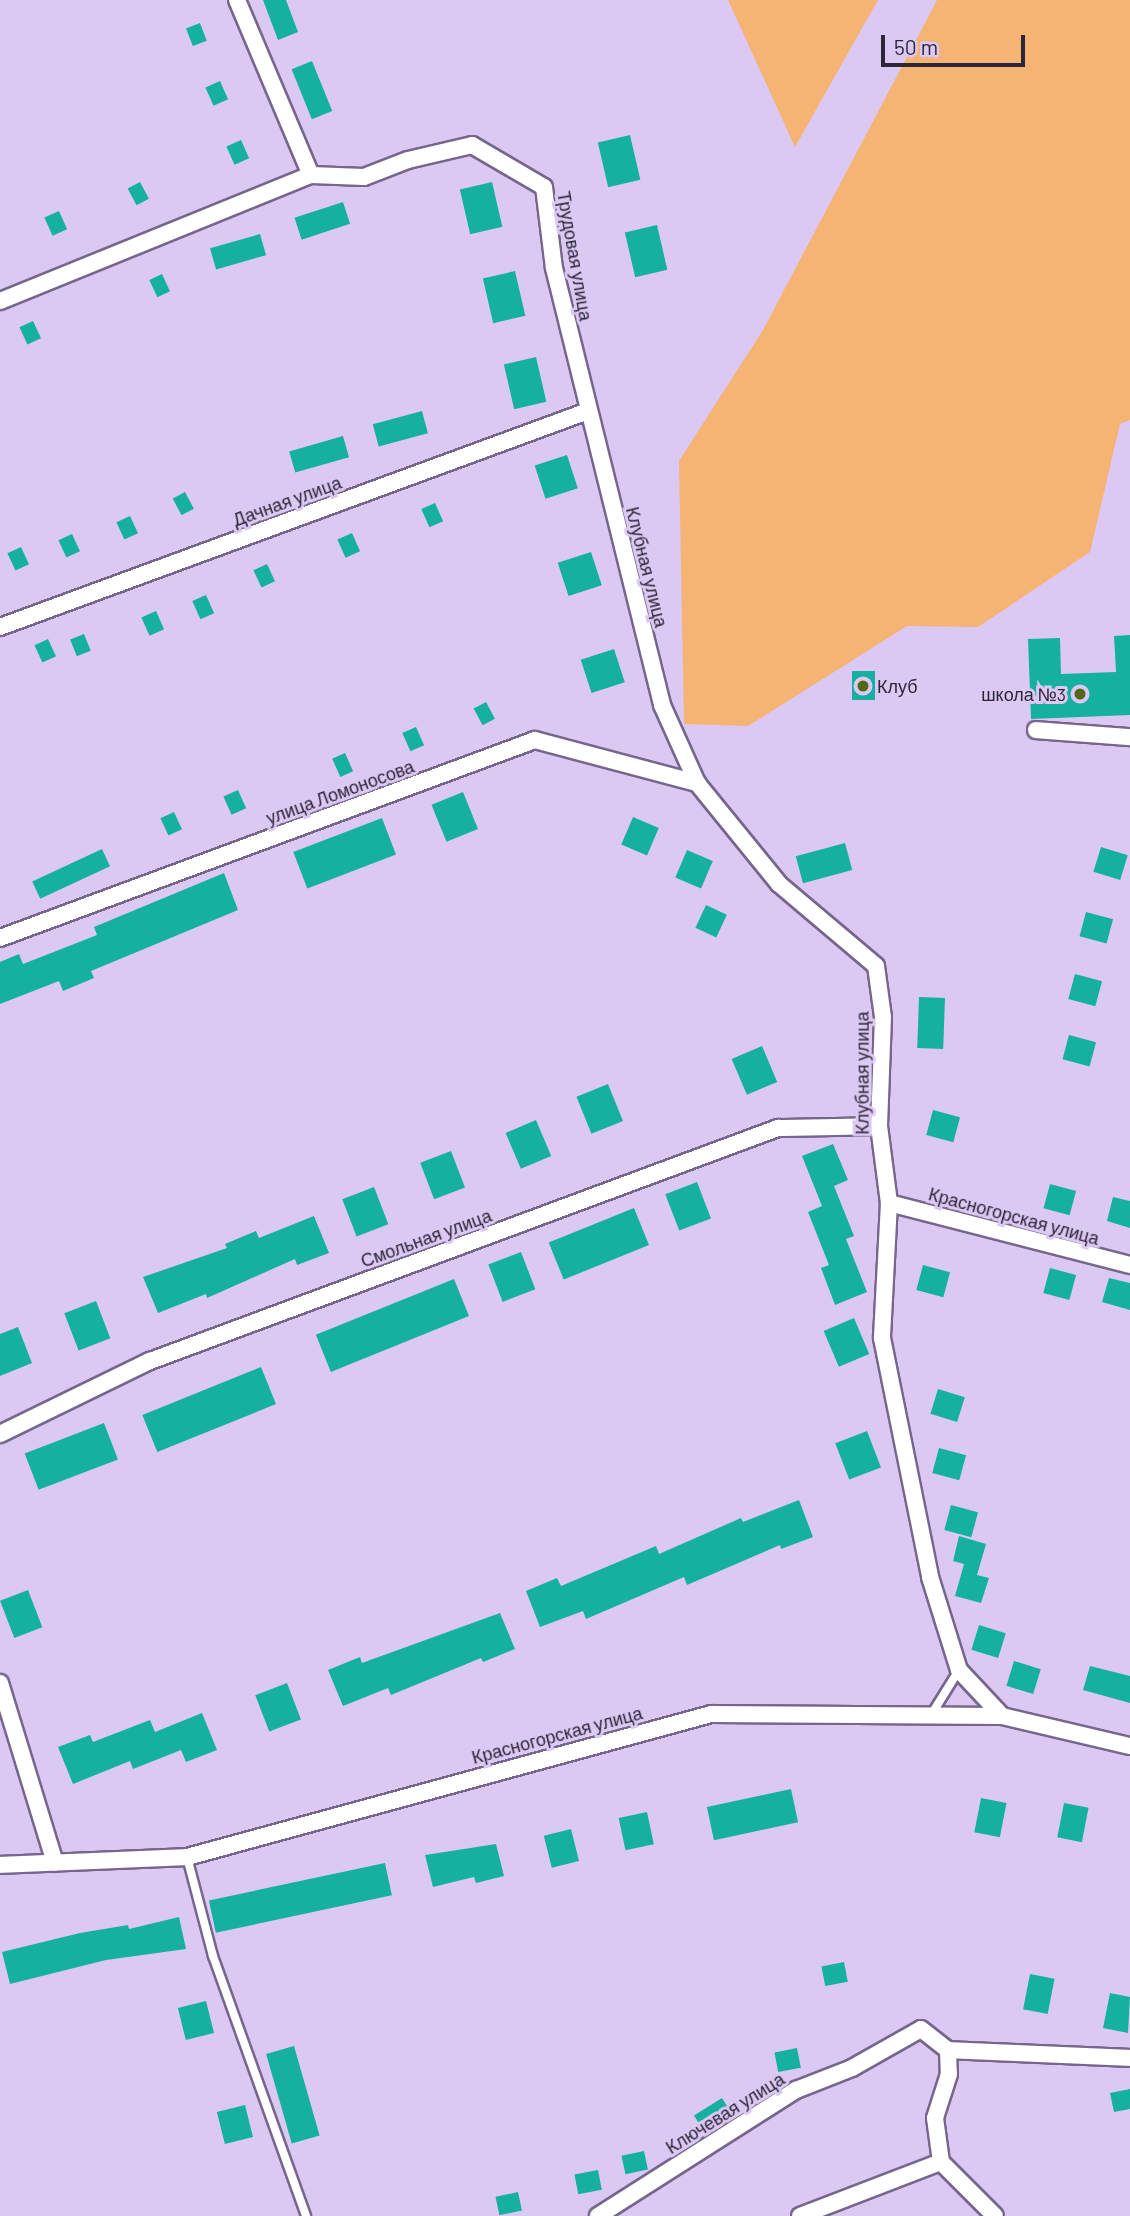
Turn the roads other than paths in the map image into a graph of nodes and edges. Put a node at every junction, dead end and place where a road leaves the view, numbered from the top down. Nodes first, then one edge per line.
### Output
1 (237, 0) edge
2 (311, 175) junction
3 (0, 301) edge
4 (588, 411) junction
5 (0, 627) edge
6 (1036, 730) dead end
7 (1130, 737) edge
8 (697, 783) junction
9 (0, 938) edge
10 (879, 1126) junction
11 (889, 1203) junction
12 (1130, 1265) edge
13 (0, 1434) edge
14 (959, 1671) junction
15 (0, 1683) edge
16 (931, 1715) junction
17 (1002, 1716) junction
18 (1130, 1746) edge
19 (187, 1857) junction
20 (55, 1863) junction
21 (0, 1865) edge
22 (948, 2050) junction
23 (1130, 2058) edge
24 (941, 2162) junction
25 (306, 2216) edge
26 (598, 2216) edge
27 (800, 2216) edge
28 (995, 2216) edge

1 - 2 street
2 - 3 street, Трудовая улица
2 - 4 street, Трудовая улица
4 - 5 street, Дачная улица
4 - 8 street, Клубная улица
6 - 7 street
8 - 9 street, улица Ломоносова
8 - 10 street, Клубная улица
10 - 11 street, Клубная улица
10 - 13 street, Смольная улица
11 - 12 street, Красногорская улица
11 - 14 street, Клубная улица
14 - 16 lane
14 - 17 street, Клубная улица
15 - 20 street
16 - 17 street, Красногорская улица
16 - 19 street, Красногорская улица
17 - 18 street, Красногорская улица
19 - 20 street, Красногорская улица
19 - 25 lane
20 - 21 street, Красногорская улица
22 - 23 street
22 - 24 street
22 - 26 street, Ключевая улица
24 - 27 street
24 - 28 street

